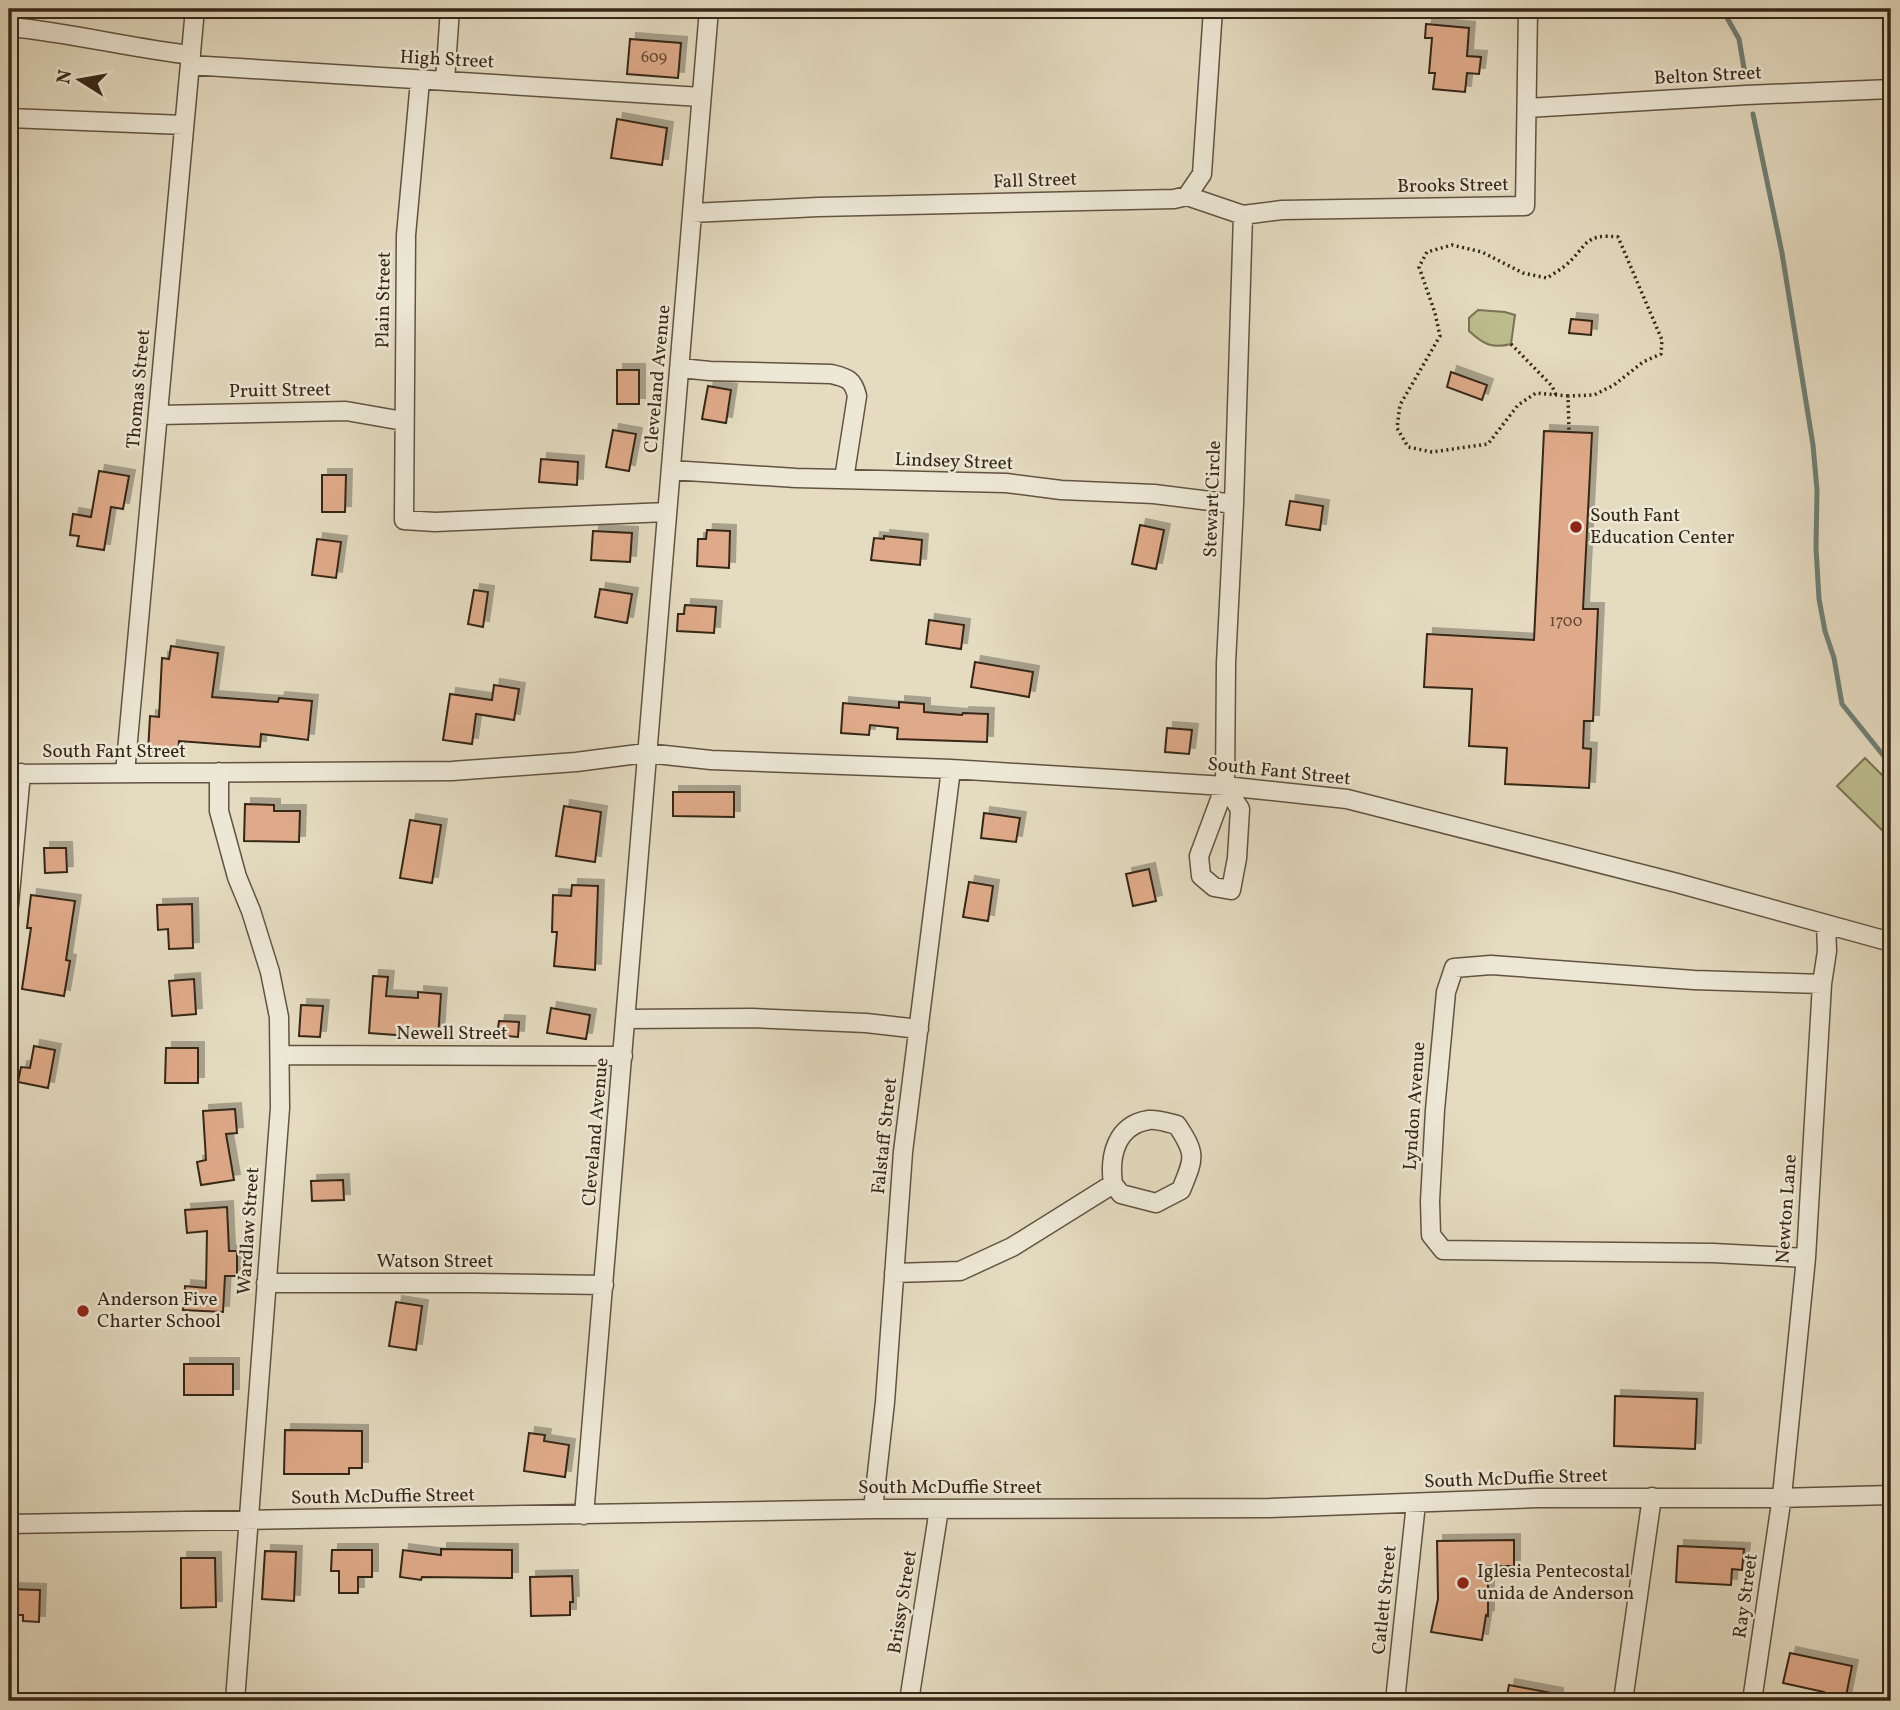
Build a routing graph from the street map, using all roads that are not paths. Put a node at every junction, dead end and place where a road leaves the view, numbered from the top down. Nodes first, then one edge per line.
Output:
1 (195, 9) edge
2 (450, 9) edge
3 (709, 9) edge
4 (1213, 9) edge
5 (1528, 9) edge
6 (11, 27) dead end
7 (191, 60) junction
8 (420, 81) junction
9 (445, 81) junction
10 (1891, 89) edge
11 (701, 97) junction
12 (1527, 108) junction
13 (9, 118) edge
14 (184, 125) junction
15 (1187, 196) junction
16 (692, 213) junction
17 (1244, 215) junction
18 (680, 368) junction
19 (158, 415) junction
20 (403, 421) junction
21 (671, 470) junction
22 (844, 479) junction
23 (1234, 504) junction
24 (667, 512) junction
25 (646, 753) junction
26 (951, 769) junction
27 (219, 772) junction
28 (15, 773) edge
29 (125, 773) junction
30 (1224, 786) junction
31 (9, 905) edge
32 (1826, 924) junction
33 (1891, 943) edge
34 (1822, 984) junction
35 (626, 1019) junction
36 (919, 1029) junction
37 (280, 1055) junction
38 (623, 1056) junction
39 (1113, 1184) junction
40 (1806, 1258) junction
41 (894, 1273) junction
42 (266, 1283) junction
43 (604, 1285) junction
44 (1891, 1495) edge
45 (1782, 1496) junction
46 (1652, 1497) junction
47 (1416, 1503) junction
48 (873, 1509) junction
49 (939, 1509) junction
50 (584, 1515) junction
51 (247, 1520) junction
52 (9, 1524) edge
53 (235, 1701) edge
54 (909, 1701) edge
55 (1395, 1701) edge
56 (1623, 1701) edge
57 (1752, 1701) edge

1 - 7 street, Thomas Street
2 - 9 street
3 - 11 street, Cleveland Avenue
4 - 15 street
5 - 12 street, Brooks Street
6 - 7 street, High Street
7 - 8 street, High Street
7 - 14 street, Thomas Street
8 - 9 street, High Street
8 - 20 street, Plain Street
9 - 11 street, High Street
10 - 12 street, Belton Street
11 - 16 street, Cleveland Avenue
12 - 17 street, Brooks Street
13 - 14 street
14 - 19 street, Thomas Street
15 - 16 street, Fall Street
15 - 17 street, Brooks Street
16 - 18 street, Cleveland Avenue
17 - 23 street, Stewart Circle
18 - 21 street, Cleveland Avenue
18 - 22 street
19 - 20 street, Pruitt Street
19 - 29 street, Thomas Street
20 - 24 street, Plain Street
21 - 22 street, Lindsey Street
21 - 24 street, Cleveland Avenue
22 - 23 street, Lindsey Street
23 - 30 street, Stewart Circle
24 - 25 street, Cleveland Avenue
25 - 26 street, South Fant Street
25 - 27 street
25 - 35 street, Cleveland Avenue
26 - 30 street, South Fant Street
26 - 36 street, Falstaff Street
27 - 29 street, South Fant Street
27 - 37 street, Wardlaw Street
28 - 29 street, South Fant Street
28 - 31 street
30 - 30 street, Stewart Circle
30 - 32 street, South Fant Street
32 - 33 street, South Fant Street
32 - 34 street, Newton Lane
34 - 40 street, Newton Lane
34 - 40 street, Lyndon Avenue
35 - 36 street
35 - 38 street, Cleveland Avenue
36 - 41 street, Falstaff Street
37 - 38 street, Newell Street
37 - 42 street, Wardlaw Street
38 - 43 street, Cleveland Avenue
39 - 39 street
39 - 41 street
40 - 45 street, Newton Lane
41 - 48 street, Falstaff Street
42 - 43 street, Watson Street
42 - 51 street, Wardlaw Street
43 - 50 street, Cleveland Avenue
44 - 45 street, South McDuffie Street
45 - 46 street, South McDuffie Street
45 - 57 street, Ray Street
46 - 47 street, South McDuffie Street
46 - 56 street
47 - 49 street, South McDuffie Street
47 - 55 street, Catlett Street
48 - 49 street, South McDuffie Street
48 - 50 street, South McDuffie Street
49 - 54 street, Brissy Street
50 - 51 street, South McDuffie Street
51 - 52 street, South McDuffie Street
51 - 53 street, Wardlaw Street

